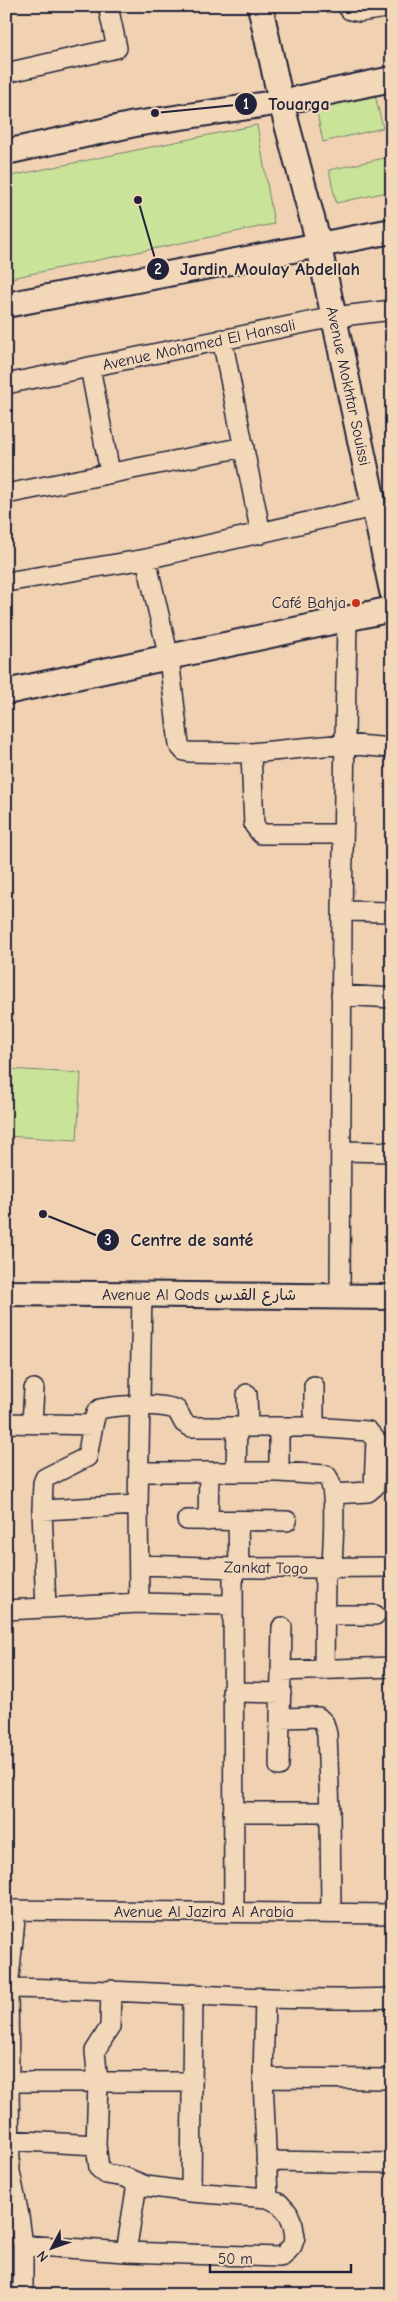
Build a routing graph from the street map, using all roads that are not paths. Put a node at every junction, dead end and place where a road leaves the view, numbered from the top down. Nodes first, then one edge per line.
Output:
1 (108, 6) edge
2 (260, 6) edge
3 (346, 6) edge
4 (392, 7) edge
5 (6, 73) edge
6 (392, 79) edge
7 (282, 102) junction
8 (6, 152) edge
9 (392, 231) edge
10 (318, 244) junction
11 (6, 305) edge
12 (392, 310) edge
13 (334, 318) junction
14 (222, 339) junction
15 (90, 367) junction
16 (6, 384) edge
17 (244, 447) junction
18 (110, 474) junction
19 (6, 494) edge
20 (380, 516) edge
21 (261, 534) junction
22 (146, 559) junction
23 (6, 582) edge
24 (392, 591) edge
25 (392, 609) edge
26 (347, 619) junction
27 (169, 658) junction
28 (6, 692) edge
29 (344, 744) junction
30 (392, 748) edge
31 (251, 753) junction
32 (343, 834) junction
33 (342, 911) junction
34 (392, 912) edge
35 (341, 996) junction
36 (392, 998) edge
37 (341, 1151) junction
38 (392, 1152) edge
39 (6, 1293) edge
40 (142, 1294) junction
41 (340, 1296) junction
42 (392, 1297) edge
43 (314, 1386) dead end
44 (34, 1389) dead end
45 (247, 1394) dead end
46 (140, 1407) junction
47 (6, 1424) edge
48 (32, 1424) junction
49 (93, 1425) junction
50 (242, 1427) junction
51 (314, 1427) junction
52 (279, 1428) junction
53 (139, 1472) junction
54 (209, 1472) junction
55 (236, 1472) junction
56 (279, 1472) junction
57 (332, 1494) junction
58 (138, 1505) junction
59 (42, 1510) junction
60 (187, 1520) dead end
61 (208, 1521) junction
62 (287, 1521) dead end
63 (238, 1522) junction
64 (139, 1564) junction
65 (392, 1567) edge
66 (236, 1568) junction
67 (329, 1569) junction
68 (139, 1603) junction
69 (232, 1606) junction
70 (46, 1608) junction
71 (6, 1610) edge
72 (325, 1615) junction
73 (375, 1615) dead end
74 (282, 1626) dead end
75 (392, 1667) edge
76 (324, 1670) junction
77 (281, 1672) junction
78 (232, 1692) junction
79 (281, 1693) junction
80 (280, 1718) junction
81 (279, 1766) dead end
82 (234, 1812) junction
83 (330, 1812) junction
84 (10, 1907) edge
85 (234, 1912) junction
86 (331, 1912) junction
87 (392, 1914) edge
88 (7, 1988) edge
89 (111, 1990) junction
90 (193, 1994) junction
91 (392, 1998) edge
92 (264, 1999) junction
93 (263, 2078) junction
94 (392, 2079) edge
95 (10, 2082) junction
96 (98, 2082) junction
97 (191, 2082) junction
98 (8, 2140) edge
99 (96, 2144) junction
100 (266, 2161) junction
101 (392, 2163) edge
102 (137, 2184) junction
103 (191, 2192) junction
104 (268, 2198) junction
105 (23, 2245) junction
106 (126, 2252) junction
107 (23, 2295) edge

1 - 5 street
2 - 7 street, Avenue Mokhtar Souissi
3 - 4 street
6 - 7 street
7 - 8 street
7 - 10 street, Avenue Mokhtar Souissi
9 - 10 street
10 - 11 street
10 - 13 street, Avenue Mokhtar Souissi
12 - 13 street, Avenue Mohamed El Hansali
13 - 14 street, Avenue Mohamed El Hansali
13 - 20 street, Avenue Mokhtar Souissi
14 - 15 street, Avenue Mohamed El Hansali
14 - 17 street
15 - 16 street, Avenue Mohamed El Hansali
15 - 18 street
17 - 18 street
17 - 21 street
18 - 19 street
20 - 21 street
20 - 24 street, Avenue Mokhtar Souissi
21 - 22 street
22 - 23 street
22 - 27 street
25 - 26 street
26 - 27 street
26 - 29 street
27 - 28 street
27 - 31 street
29 - 30 street
29 - 31 street
29 - 32 street
31 - 32 street
32 - 33 street
33 - 34 street
33 - 35 street
35 - 36 street
35 - 37 street
37 - 38 street
37 - 41 street
39 - 40 street, Avenue Al Qods شارع القدس
40 - 41 street, Avenue Al Qods شارع القدس
40 - 46 street
41 - 42 street, Avenue Al Qods شارع القدس
43 - 51 street
44 - 48 street
45 - 50 street
46 - 49 street
46 - 50 street
46 - 53 street
47 - 48 street
48 - 49 street
49 - 59 street
50 - 52 street
50 - 55 street
51 - 52 street
51 - 57 street
52 - 56 street
53 - 54 street
53 - 58 street
54 - 55 street
54 - 61 street
55 - 56 street
56 - 57 street
57 - 67 street
58 - 59 street
58 - 64 street
59 - 70 street
60 - 61 street
61 - 63 street
62 - 63 street
63 - 66 street
64 - 66 street, Zankat Togo
64 - 68 street
65 - 67 street, Zankat Togo
66 - 67 street, Zankat Togo
66 - 69 street
67 - 72 street
68 - 69 street
68 - 70 street
69 - 78 street
70 - 71 street
72 - 73 street
72 - 76 street
74 - 77 street
75 - 76 street
76 - 77 street
77 - 79 street
78 - 79 street
78 - 82 street
79 - 80 street
80 - 81 street
80 - 83 street
82 - 83 street
82 - 85 street
83 - 86 street
84 - 85 street, Avenue Al Jazira Al Arabia
84 - 88 street
85 - 86 street, Avenue Al Jazira Al Arabia
86 - 87 street, Avenue Al Jazira Al Arabia
88 - 89 street
88 - 95 street
89 - 90 street
89 - 96 street
90 - 92 street
90 - 97 street
91 - 92 street
92 - 93 street
93 - 94 street
93 - 100 street
95 - 96 street
95 - 98 street
96 - 97 street
96 - 99 street
97 - 103 street
98 - 99 street
98 - 105 street
99 - 102 street
100 - 101 street
100 - 104 street
102 - 103 street
102 - 106 street
103 - 104 street
104 - 106 street
105 - 106 street
105 - 107 street

